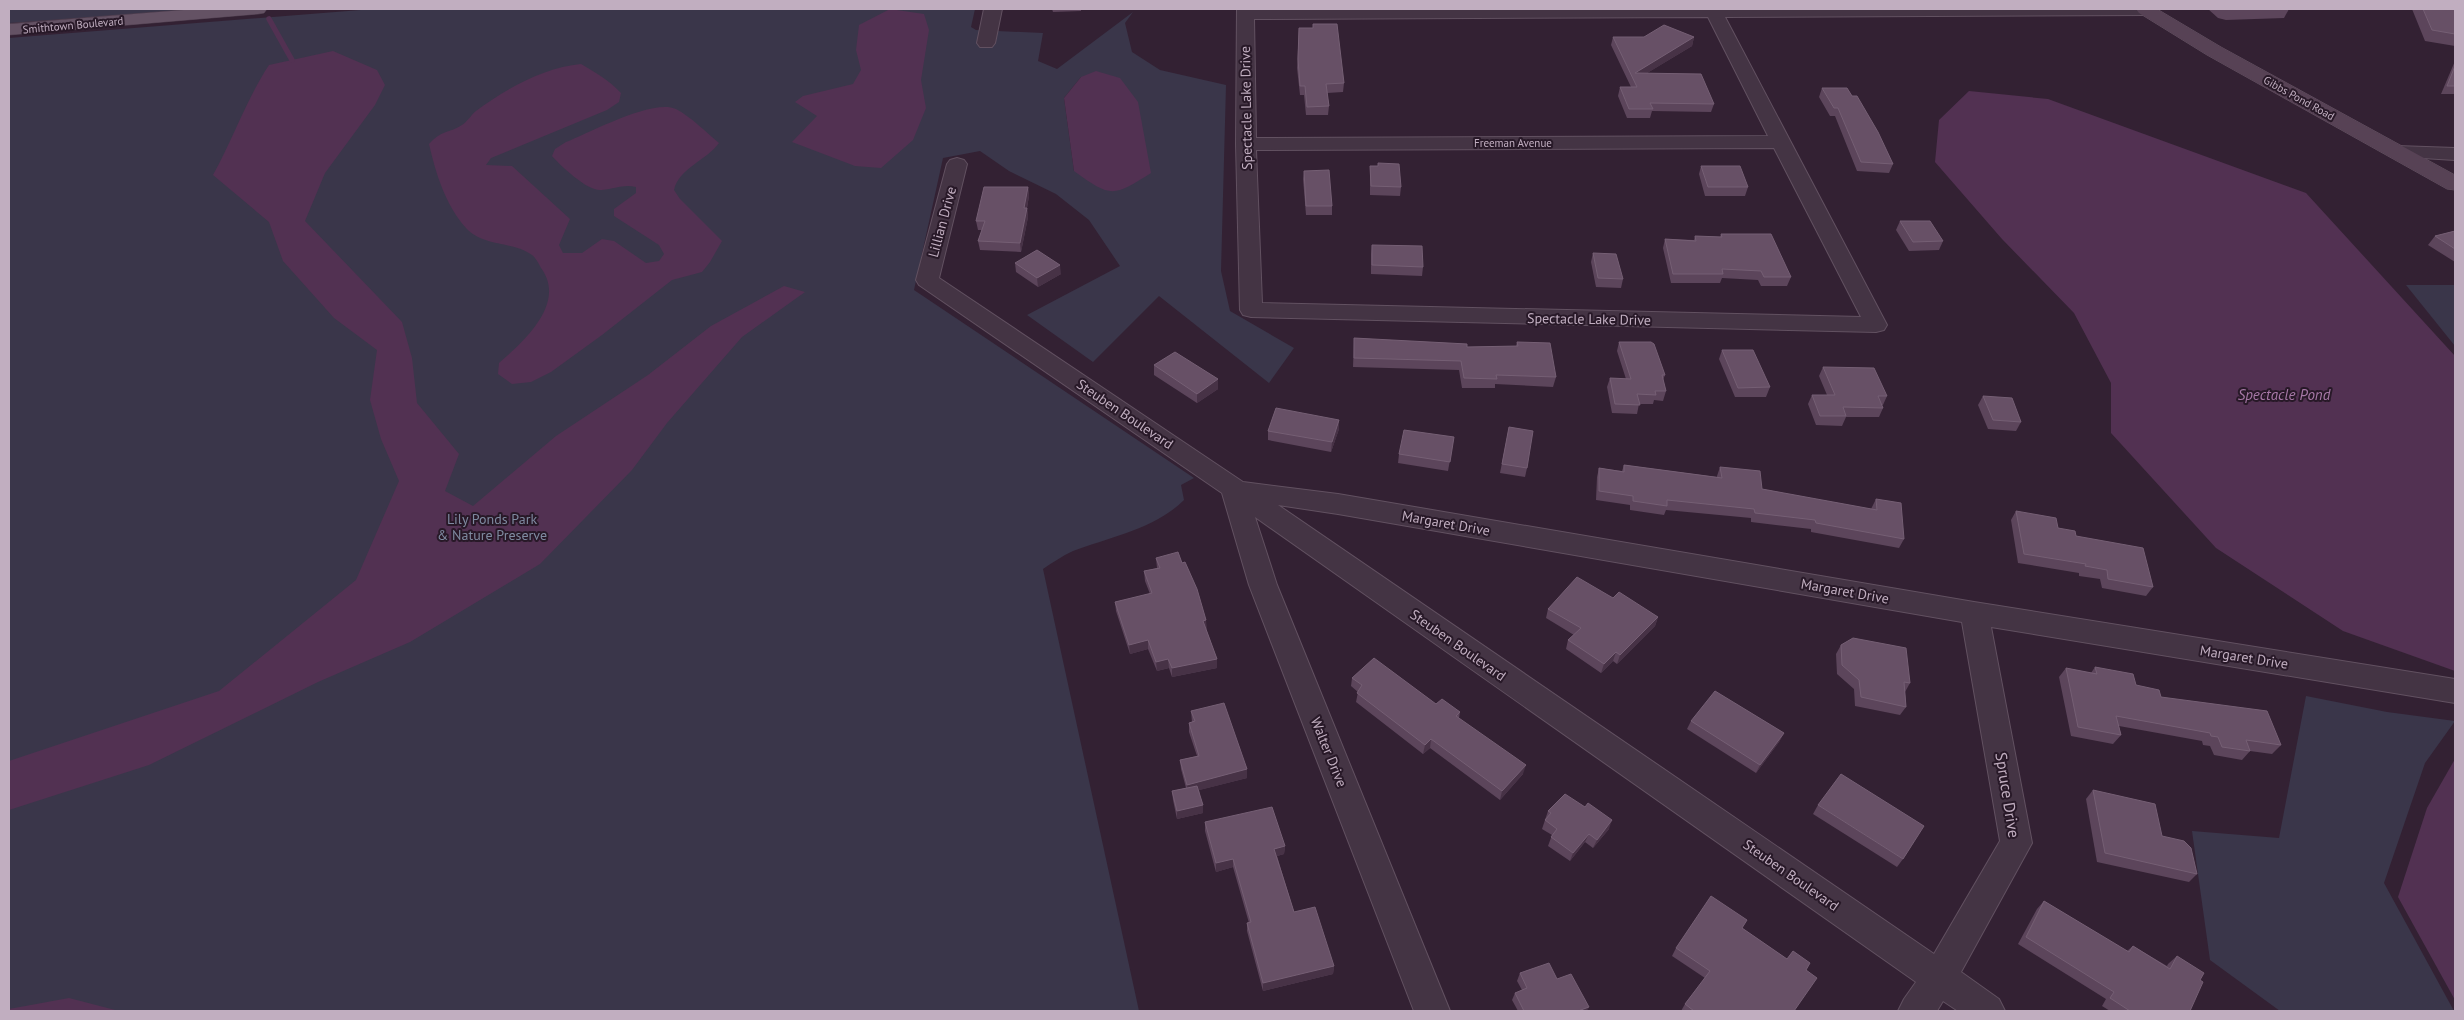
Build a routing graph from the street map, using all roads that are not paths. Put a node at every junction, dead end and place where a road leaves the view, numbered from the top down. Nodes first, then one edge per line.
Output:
1 (258, 9) edge
2 (993, 9) edge
3 (2145, 9) edge
4 (1245, 11) edge
5 (1714, 12) junction
6 (9, 30) edge
7 (986, 43) dead end
8 (1781, 142) junction
9 (1246, 144) junction
10 (2397, 152) junction
11 (2455, 154) edge
12 (958, 164) dead end
13 (2455, 184) edge
14 (928, 280) joint
15 (1234, 490) junction
16 (1974, 613) junction
17 (2455, 692) edge
18 (1939, 978) junction
19 (1432, 1011) edge
20 (1916, 1011) edge
21 (1987, 1011) edge

1 - 6 main road, Smithtown Boulevard
2 - 7 street
3 - 5 street
3 - 10 street, Gibbs Pond Road
4 - 5 street
4 - 9 street, Spectacle Lake Drive
5 - 8 street, Spectacle Lake Drive
8 - 9 street, Freeman Avenue
8 - 9 street, Spectacle Lake Drive
10 - 11 street
10 - 13 street, Gibbs Pond Road
12 - 14 street, Lillian Drive
14 - 15 street, Steuben Boulevard
15 - 16 street, Margaret Drive
15 - 18 street, Steuben Boulevard
15 - 19 street, Walter Drive
16 - 17 street, Margaret Drive
16 - 18 street, Spruce Drive
18 - 20 street, Spruce Drive
18 - 21 street, Steuben Boulevard

